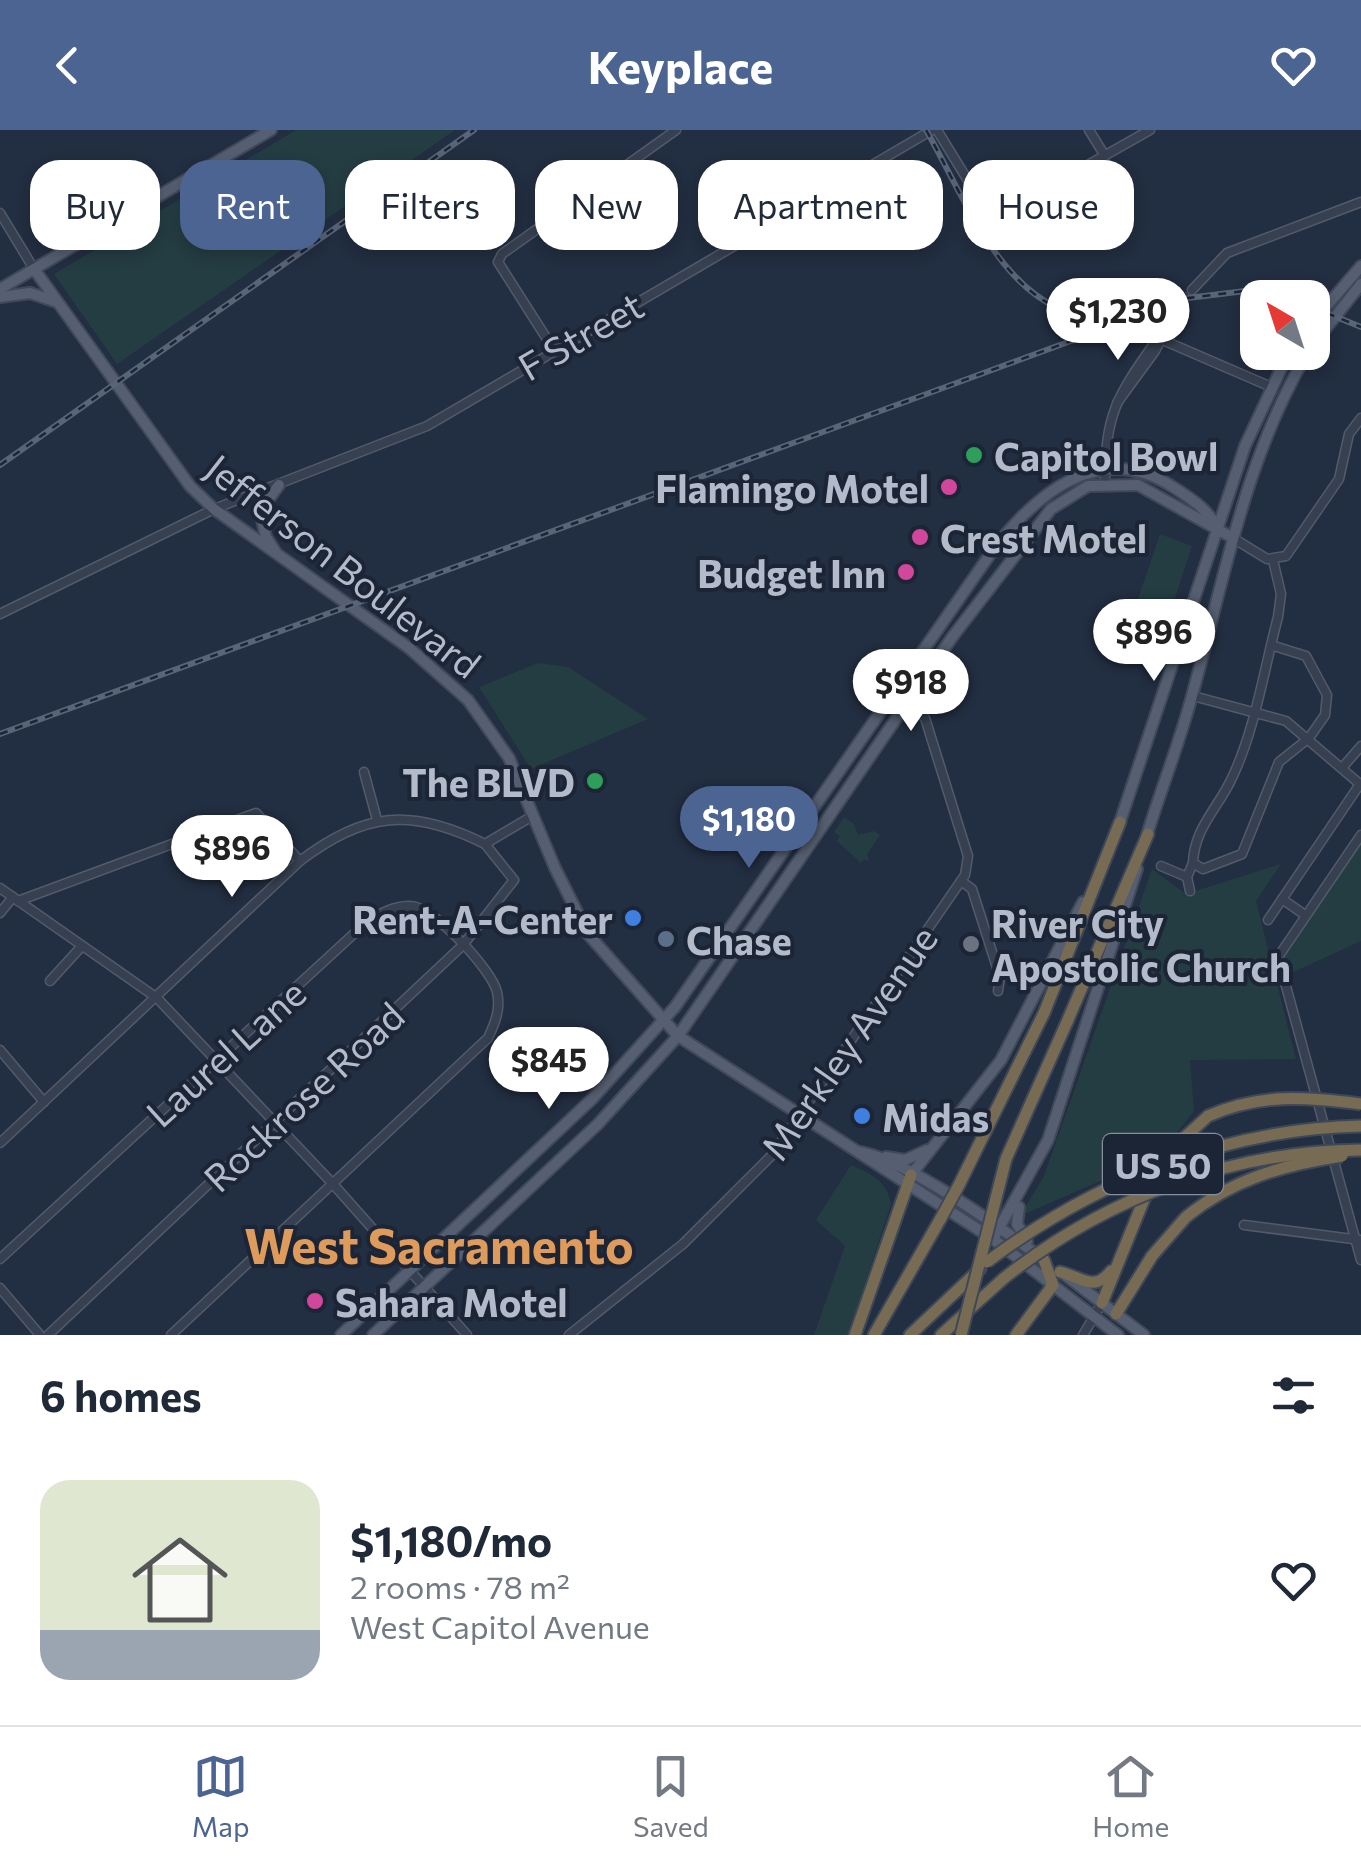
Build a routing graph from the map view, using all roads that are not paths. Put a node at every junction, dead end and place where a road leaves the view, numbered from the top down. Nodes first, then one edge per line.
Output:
1 (271, 130) edge
2 (676, 130) edge
3 (935, 130) edge
4 (1090, 130) edge
5 (1150, 130) edge
6 (1104, 156) junction
7 (1361, 202) edge
8 (0, 213) edge
9 (1361, 266) edge
10 (34, 270) junction
11 (1361, 284) edge
12 (0, 289) edge
13 (1192, 290) tunnel mouth
14 (0, 298) edge
15 (57, 302) junction
16 (1330, 302) edge
17 (1177, 310) tunnel mouth
18 (1330, 323) edge
19 (1160, 338) junction
20 (554, 350) junction
21 (1278, 370) edge
22 (1299, 370) edge
23 (1269, 386) junction
24 (1361, 418) edge
25 (1104, 468) junction
26 (1104, 483) junction
27 (279, 485) junction
28 (214, 510) junction
29 (1218, 528) junction
30 (1232, 538) junction
31 (278, 556) junction
32 (1272, 560) junction
33 (0, 614) edge
34 (1184, 632) junction
35 (1271, 644) junction
36 (896, 692) junction
37 (1192, 696) junction
38 (909, 701) junction
39 (1252, 712) junction
40 (1309, 738) junction
41 (1361, 746) edge
42 (1342, 768) junction
43 (364, 772) dead end
44 (1360, 784) edge
45 (534, 815) junction
46 (808, 818) junction
47 (377, 820) junction
48 (1120, 822) junction
49 (1148, 834) junction
50 (1361, 835) edge
51 (810, 843) junction
52 (485, 844) junction
53 (300, 861) junction
54 (1193, 863) junction
55 (1161, 866) dead end
56 (1187, 877) junction
57 (962, 880) junction
58 (765, 883) junction
59 (0, 888) edge
60 (1190, 891) dead end
61 (16, 899) junction
62 (1282, 899) junction
63 (0, 914) edge
64 (1305, 915) junction
65 (759, 918) junction
66 (1268, 920) dead end
67 (463, 945) junction
68 (81, 947) junction
69 (50, 981) dead end
70 (998, 990) dead end
71 (157, 998) junction
72 (663, 1020) junction
73 (678, 1036) junction
74 (0, 1050) edge
75 (216, 1058) junction
76 (44, 1102) junction
77 (1361, 1104) edge
78 (800, 1115) junction
79 (276, 1123) junction
80 (1361, 1126) edge
81 (942, 1136) junction
82 (0, 1143) edge
83 (542, 1146) junction
84 (1361, 1151) edge
85 (860, 1152) junction
86 (877, 1155) junction
87 (558, 1163) junction
88 (1030, 1178) junction
89 (908, 1180) junction
90 (333, 1184) junction
91 (1244, 1225) dead end
92 (1000, 1228) junction
93 (993, 1239) junction
94 (1358, 1240) edge
95 (1032, 1251) junction
96 (0, 1259) edge
97 (1120, 1259) junction
98 (1044, 1260) junction
99 (1361, 1260) edge
100 (412, 1270) junction
101 (1060, 1272) junction
102 (1053, 1285) junction
103 (426, 1286) junction
104 (0, 1288) edge
105 (1102, 1303) junction
106 (1116, 1314) junction
107 (1094, 1316) junction
108 (1104, 1331) edge
109 (40, 1335) edge
110 (48, 1335) edge
111 (171, 1335) edge
112 (341, 1335) edge
113 (373, 1335) edge
114 (467, 1335) edge
115 (570, 1335) edge
116 (854, 1335) edge
117 (874, 1335) edge
118 (910, 1335) edge
119 (941, 1335) edge
120 (961, 1335) edge
121 (1016, 1335) edge
122 (1083, 1335) edge
123 (1118, 1335) edge
124 (1144, 1335) edge

1 - 10 main road
2 - 20 street
3 - 6 street
3 - 20 street, F Street
4 - 6 street
5 - 6 street
7 - 13 street
8 - 10 street
9 - 16 main road
10 - 12 main road
10 - 15 main road, Jefferson Boulevard
11 - 18 main road
14 - 15 main road
15 - 28 main road, Jefferson Boulevard
17 - 19 street
19 - 23 street
19 - 25 street
20 - 27 street, F Street
21 - 23 main road
22 - 30 main road
23 - 29 main road
24 - 32 street
25 - 26 street
25 - 29 main road
25 - 36 main road
26 - 29 main road
26 - 38 main road
27 - 28 street, F Street
27 - 31 main road
28 - 31 main road, Jefferson Boulevard
28 - 33 street, F Street
29 - 30 main road
29 - 34 main road
30 - 32 street
30 - 37 main road
31 - 45 main road, Jefferson Boulevard
32 - 35 street
34 - 37 main road
34 - 48 main road
35 - 39 street
35 - 40 street
36 - 38 street
36 - 46 main road
37 - 39 street
37 - 49 main road
38 - 51 main road
38 - 57 street
39 - 40 street
39 - 54 street
40 - 42 street
40 - 54 street
41 - 42 street
42 - 44 street
43 - 47 street
44 - 62 street
45 - 52 street
45 - 72 main road, Jefferson Boulevard
46 - 51 main road
46 - 58 main road
47 - 52 street
47 - 53 street
48 - 81 main road
48 - 117 highway, bridge
49 - 88 main road
49 - 120 highway, bridge
50 - 64 street
51 - 65 main road
52 - 67 street, Rockrose Road
53 - 61 street
53 - 71 street
54 - 56 street
55 - 56 street
56 - 60 street
57 - 70 street
57 - 78 street, Merkley Avenue
58 - 65 main road
58 - 72 main road
59 - 61 street
61 - 63 street
61 - 68 street
62 - 64 street
62 - 66 street
64 - 94 street
65 - 73 main road
67 - 75 street, Laurel Lane
67 - 79 street, Rockrose Road
67 - 90 street, Laurel Lane
68 - 69 street
68 - 71 street
71 - 75 street
71 - 76 street
72 - 73 main road, Jefferson Boulevard
72 - 83 main road
73 - 78 main road, Jefferson Boulevard
73 - 87 main road
74 - 76 street
75 - 79 street
75 - 96 street, Laurel Lane
76 - 82 street
77 - 97 highway, bridge
78 - 85 main road, Jefferson Boulevard
78 - 115 street, Merkley Avenue
79 - 90 street
79 - 110 street, Rockrose Road
80 - 118 highway, US 50, bridge
81 - 86 main road
81 - 89 main road
83 - 87 main road
83 - 100 main road
84 - 106 highway, bridge
84 - 119 highway, US 50, bridge
85 - 86 main road, Jefferson Boulevard
85 - 89 main road, Jefferson Boulevard
86 - 89 main road, Jefferson Boulevard
87 - 103 main road
88 - 92 main road
88 - 95 main road
89 - 92 main road, Jefferson Boulevard
89 - 93 main road, Jefferson Boulevard
89 - 116 highway
90 - 100 street
90 - 111 street, Laurel Lane
91 - 94 street
92 - 93 main road
92 - 95 main road, Jefferson Boulevard
93 - 102 main road, Jefferson Boulevard
94 - 99 street
95 - 98 main road, Jefferson Boulevard
97 - 101 highway
97 - 105 highway
98 - 101 main road, Jefferson Boulevard
98 - 102 highway
100 - 103 street
100 - 112 main road
101 - 105 main road, Jefferson Boulevard
102 - 107 main road, Jefferson Boulevard
102 - 121 highway
103 - 113 main road
103 - 114 street
104 - 109 street
105 - 106 main road, Jefferson Boulevard
105 - 107 street
106 - 108 street
106 - 124 main road, Jefferson Boulevard
107 - 108 main road, Jefferson Boulevard
107 - 122 street
108 - 123 main road, Jefferson Boulevard

